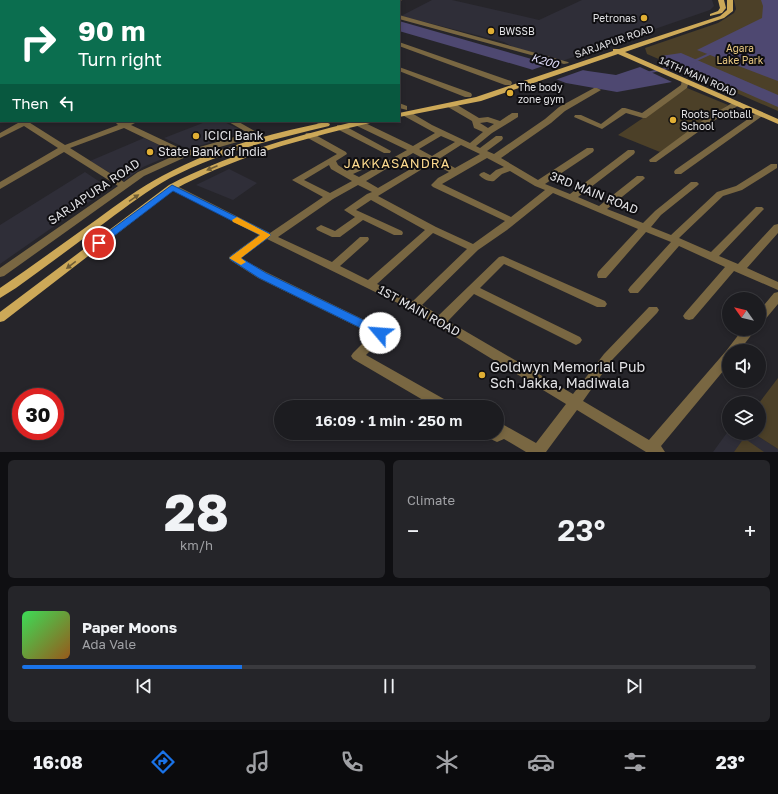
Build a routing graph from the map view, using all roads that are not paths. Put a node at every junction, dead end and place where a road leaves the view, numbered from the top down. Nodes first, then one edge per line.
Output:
1 (721, 0) edge
2 (730, 0) edge
3 (400, 17) edge
4 (400, 44) edge
5 (618, 49) junction
6 (567, 65) junction
7 (400, 69) edge
8 (684, 79) junction
9 (508, 82) junction
10 (597, 90) dead end
11 (468, 95) junction
12 (737, 104) junction
13 (451, 105) junction
14 (402, 110) edge
15 (761, 114) junction
16 (515, 115) dead end
17 (578, 117) dead end
18 (778, 117) edge
19 (478, 121) junction
20 (22, 122) edge
21 (233, 122) edge
22 (362, 122) edge
23 (778, 122) edge
24 (119, 123) edge
25 (320, 123) edge
26 (358, 123) junction
27 (340, 124) edge
28 (500, 124) junction
29 (489, 131) junction
30 (440, 133) junction
31 (255, 134) junction
32 (309, 135) junction
33 (0, 136) edge
34 (266, 138) junction
35 (499, 138) dead end
36 (461, 142) junction
37 (471, 146) junction
38 (64, 148) junction
39 (414, 149) junction
40 (590, 150) dead end
41 (388, 151) dead end
42 (631, 152) dead end
43 (185, 154) junction
44 (488, 154) junction
45 (432, 159) junction
46 (331, 160) junction
47 (653, 160) dead end
48 (372, 162) dead end
49 (774, 166) dead end
50 (510, 168) junction
51 (456, 172) junction
52 (678, 172) dead end
53 (347, 174) junction
54 (484, 175) dead end
55 (640, 178) dead end
56 (358, 181) junction
57 (538, 184) junction
58 (694, 184) dead end
59 (0, 186) edge
60 (124, 186) junction
61 (172, 187) junction
62 (550, 190) junction
63 (374, 194) junction
64 (330, 197) junction
65 (570, 198) junction
66 (759, 209) dead end
67 (600, 210) junction
68 (114, 211) junction
69 (362, 216) junction
70 (132, 218) junction
71 (512, 220) junction
72 (778, 227) edge
73 (321, 228) dead end
74 (646, 228) junction
75 (432, 229) junction
76 (398, 233) dead end
77 (269, 236) junction
78 (364, 239) dead end
79 (675, 240) junction
80 (474, 248) junction
81 (712, 257) junction
82 (333, 267) junction
83 (736, 267) junction
84 (0, 273) edge
85 (602, 275) dead end
86 (369, 285) junction
87 (778, 286) edge
88 (473, 289) junction
89 (634, 290) dead end
90 (0, 294) edge
91 (778, 296) edge
92 (601, 304) dead end
93 (414, 306) junction
94 (653, 310) dead end
95 (766, 311) edge
96 (689, 316) dead end
97 (0, 318) edge
98 (440, 321) junction
99 (744, 336) edge
100 (576, 340) dead end
101 (738, 344) edge
102 (722, 364) edge
103 (434, 400) edge
104 (575, 402) junction
105 (504, 431) edge
106 (654, 450) edge
107 (538, 452) edge

1 - 5 main road, SARJAPUR ROAD
2 - 5 main road, SARJAPUR ROAD
3 - 6 street
4 - 9 street
5 - 6 main road, SARJAPUR ROAD
5 - 8 main road, 14TH MAIN ROAD
5 - 8 main road, 14TH MAIN ROAD
6 - 9 main road, SARJAPUR ROAD
6 - 13 main road, SARJAPUR ROAD
7 - 11 street
8 - 12 main road, 14TH MAIN ROAD
8 - 17 street
8 - 18 main road, 14TH MAIN ROAD
9 - 11 main road, SARJAPUR ROAD
10 - 44 street
11 - 14 main road, SARJAPUR ROAD
12 - 15 main road, 14TH MAIN ROAD
12 - 47 street
13 - 14 main road, SARJAPUR ROAD
13 - 19 street
14 - 30 street, 3RD MAIN ROAD
15 - 23 main road, 14TH MAIN ROAD
15 - 52 street
16 - 28 street
19 - 28 street
19 - 29 street
20 - 33 street
20 - 38 street
21 - 31 street
22 - 26 main road
24 - 38 street
24 - 43 street
25 - 27 main road
25 - 34 main road
26 - 27 main road
26 - 39 street
27 - 32 main road
27 - 41 street
28 - 29 street
29 - 37 street
30 - 36 street, 3RD MAIN ROAD
30 - 39 street
31 - 34 street
31 - 43 street, SARJAPURA ROAD
32 - 46 street
32 -> 61 main road
68 -> 34 main road
35 - 44 street
36 - 37 street, 3RD MAIN ROAD
36 - 45 street
37 - 44 street, 3RD MAIN ROAD
38 - 59 street
38 - 60 street
39 - 45 street
39 - 56 street
40 - 57 street
42 - 65 street
43 - 60 street, SARJAPURA ROAD
44 - 50 street, 3RD MAIN ROAD
44 - 51 street
45 - 51 street
45 - 63 street
46 - 53 street
46 - 64 street
48 - 53 street
49 - 79 street
50 - 54 street
50 - 57 street, 3RD MAIN ROAD
51 - 71 street
53 - 56 street
55 - 67 street
56 - 63 street
56 - 64 street
57 - 62 street, 3RD MAIN ROAD
58 - 74 street
60 - 84 street, SARJAPURA ROAD
61 - 70 main road
61 - 77 street, 1ST MAIN ROAD
62 - 65 street, 3RD MAIN ROAD
62 - 71 street
63 - 69 street
63 - 75 street
64 - 77 street
65 - 67 street, 3RD MAIN ROAD
66 - 81 street
67 - 74 street, 3RD MAIN ROAD
68 - 70 main road
68 - 90 main road
69 - 73 street
69 - 76 street
70 -> 97 main road
71 - 80 street
72 - 83 street
74 - 79 street, 3RD MAIN ROAD
74 - 85 street
75 - 80 street
75 - 86 street
77 - 82 street, 1ST MAIN ROAD
77 - 103 street
78 - 82 street
79 - 81 street, 3RD MAIN ROAD
79 - 89 street
80 - 93 street
81 - 83 street, 3RD MAIN ROAD
82 - 86 street, 1ST MAIN ROAD
83 - 87 street, 3RD MAIN ROAD
83 - 96 street
86 - 93 street, 1ST MAIN ROAD
88 - 92 street
88 - 98 street
88 - 100 street
91 - 95 street
93 - 98 street, 1ST MAIN ROAD
94 - 104 street
98 - 104 street, 1ST MAIN ROAD
99 - 101 street
102 - 106 street
104 - 106 street, 1ST MAIN ROAD
104 - 107 street
105 - 107 street

